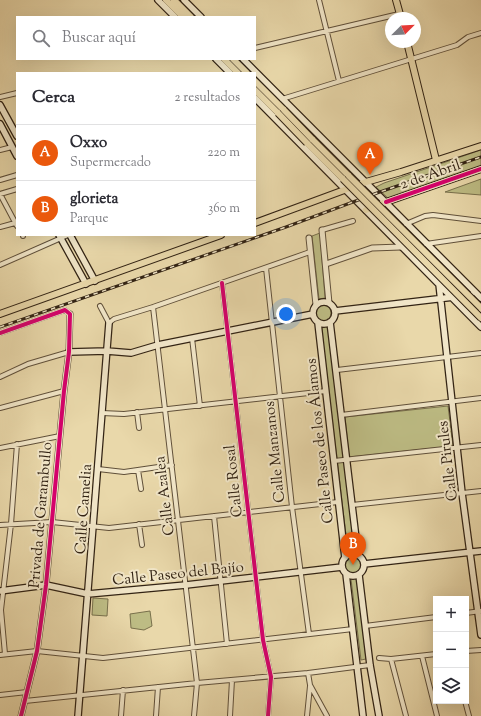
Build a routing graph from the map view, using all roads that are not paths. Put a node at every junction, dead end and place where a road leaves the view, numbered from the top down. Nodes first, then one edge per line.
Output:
1 (158, 0) edge
2 (166, 0) edge
3 (174, 0) edge
4 (184, 0) edge
5 (319, 0) edge
6 (396, 0) edge
7 (399, 12) edge
8 (174, 16) edge
9 (182, 16) edge
10 (190, 16) edge
11 (200, 16) edge
12 (385, 19) edge
13 (326, 32) junction
14 (481, 33) edge
15 (256, 48) edge
16 (408, 48) edge
17 (217, 60) edge
18 (225, 60) edge
19 (234, 60) edge
20 (244, 60) edge
21 (411, 60) junction
22 (229, 72) edge
23 (237, 72) edge
24 (246, 72) edge
25 (256, 72) edge
26 (256, 72) edge
27 (339, 81) junction
28 (256, 82) edge
29 (256, 91) edge
30 (16, 92) edge
31 (0, 97) edge
32 (256, 99) edge
33 (282, 99) junction
34 (0, 105) edge
35 (290, 106) junction
36 (279, 114) junction
37 (306, 123) junction
38 (0, 124) edge
39 (16, 134) edge
40 (292, 136) junction
41 (481, 146) edge
42 (12, 147) junction
43 (0, 150) edge
44 (16, 154) edge
45 (436, 160) junction
46 (481, 169) edge
47 (355, 171) junction
48 (16, 175) edge
49 (346, 178) junction
50 (335, 179) junction
51 (0, 180) edge
52 (366, 182) junction
53 (16, 189) edge
54 (346, 190) junction
55 (0, 194) edge
56 (386, 202) junction
57 (366, 210) junction
58 (353, 221) dead end
59 (481, 221) edge
60 (256, 223) edge
61 (16, 224) edge
62 (406, 224) junction
63 (0, 227) edge
64 (322, 230) joint
65 (70, 236) edge
66 (218, 236) edge
67 (481, 236) edge
68 (60, 237) edge
69 (392, 237) junction
70 (309, 238) dead end
71 (426, 244) junction
72 (384, 247) junction
73 (401, 247) junction
74 (310, 252) junction
75 (326, 264) junction
76 (0, 266) edge
77 (266, 268) junction
78 (457, 274) junction
79 (96, 281) junction
80 (222, 283) junction
81 (86, 284) junction
82 (440, 285) junction
83 (480, 295) edge
84 (452, 297) junction
85 (440, 298) junction
86 (329, 303) junction
87 (316, 305) junction
88 (100, 306) dead end
89 (153, 307) junction
90 (481, 308) edge
91 (335, 311) junction
92 (0, 314) edge
93 (70, 314) joint
94 (313, 314) junction
95 (481, 318) edge
96 (272, 322) junction
97 (330, 322) junction
98 (109, 323) junction
99 (318, 323) junction
100 (481, 327) edge
101 (228, 331) junction
102 (0, 333) edge
103 (192, 338) junction
104 (158, 345) junction
105 (107, 350) junction
106 (69, 352) junction
107 (481, 353) edge
108 (447, 357) junction
109 (336, 370) junction
110 (0, 377) edge
111 (64, 391) junction
112 (326, 391) junction
113 (281, 396) junction
114 (481, 398) edge
115 (236, 401) junction
116 (452, 402) junction
117 (200, 406) junction
118 (0, 408) edge
119 (165, 409) junction
120 (137, 412) junction
121 (102, 413) junction
122 (341, 415) junction
123 (139, 428) dead end
124 (60, 436) junction
125 (17, 444) junction
126 (481, 445) edge
127 (0, 448) edge
128 (457, 448) junction
129 (347, 460) junction
130 (334, 461) junction
131 (172, 465) junction
132 (98, 469) junction
133 (138, 470) junction
134 (141, 489) dead end
135 (481, 491) edge
136 (462, 493) junction
137 (338, 502) junction
138 (352, 505) junction
139 (292, 507) junction
140 (249, 512) junction
141 (214, 516) junction
142 (178, 520) junction
143 (52, 522) junction
144 (11, 524) junction
145 (139, 524) junction
146 (0, 525) edge
147 (93, 526) junction
148 (142, 545) dead end
149 (481, 551) edge
150 (470, 552) junction
151 (358, 556) junction
152 (344, 558) junction
153 (364, 564) junction
154 (342, 567) junction
155 (300, 572) junction
156 (346, 574) junction
157 (359, 575) junction
158 (255, 577) junction
159 (220, 581) junction
160 (46, 585) junction
161 (186, 585) junction
162 (1, 591) edge
163 (88, 594) junction
164 (479, 611) edge
165 (469, 613) edge
166 (433, 617) edge
167 (365, 626) junction
168 (353, 629) junction
169 (308, 634) junction
170 (481, 635) edge
171 (263, 640) junction
172 (227, 644) junction
173 (193, 648) junction
174 (481, 650) edge
175 (37, 651) junction
176 (469, 651) edge
177 (433, 654) edge
178 (2, 655) edge
179 (83, 656) junction
180 (422, 656) junction
181 (379, 658) dead end
182 (390, 659) junction
183 (370, 665) junction
184 (357, 667) junction
185 (308, 673) junction
186 (271, 677) junction
187 (232, 680) junction
188 (197, 683) junction
189 (310, 685) junction
190 (158, 687) junction
191 (123, 690) junction
192 (27, 692) junction
193 (0, 695) edge
194 (80, 695) junction
195 (25, 701) junction
196 (466, 704) edge
197 (21, 716) edge
198 (78, 716) edge
199 (121, 716) edge
200 (156, 716) edge
201 (194, 716) edge
202 (230, 716) edge
203 (268, 716) edge
204 (307, 716) edge
205 (327, 716) edge
206 (363, 716) edge
207 (379, 716) edge
208 (406, 716) edge
209 (437, 716) edge
210 (469, 716) edge

1 - 8 main road
2 - 9 main road
3 - 10 main road
4 - 11 main road
5 - 13 street
6 - 7 main road
12 - 13 street
13 - 15 street
13 - 27 street
14 - 21 street
16 - 21 main road
17 - 22 main road
18 - 23 main road
19 - 24 main road
20 - 26 main road
21 - 27 street
21 - 45 main road
25 - 33 main road
27 - 33 street
28 - 36 main road
29 - 36 main road
30 - 31 street
32 - 36 main road
33 - 35 main road
34 - 39 main road
35 - 36 street
35 - 37 main road
36 - 40 main road
36 - 49 main road, bridge
37 - 40 street
37 - 47 main road
38 - 42 main road
40 - 50 main road
41 - 45 main road
42 - 43 street
42 - 44 main road
45 - 52 main road
46 - 56 main road, 2 de Abril
47 - 50 street
47 - 52 main road
48 - 51 street
49 - 90 main road, bridge
49 - 95 main road, bridge
50 - 54 main road
52 - 54 main road
52 - 56 main road
53 - 55 street
54 - 57 main road
54 - 60 main road
55 - 61 street
56 - 57 main road, 2 de Abril
56 - 62 main road
57 - 69 main road
58 - 64 street
59 - 62 street
61 - 63 street
62 - 69 street
62 - 71 main road
64 - 75 street
65 - 79 main road
66 - 79 main road
67 - 71 street
68 - 76 street
68 - 81 main road
69 - 72 street
69 - 73 main road
70 - 74 street
71 - 78 main road
72 - 73 street
72 - 75 street
73 - 82 main road
74 - 77 street
74 - 87 street
75 - 86 street
77 - 80 street
77 - 96 street, Calle Manzanos
78 - 82 street
78 - 83 main road
79 - 81 main road
80 - 89 street
80 - 101 street, Calle Rosal
81 - 92 main road
82 - 84 main road
82 - 85 main road, Calle Pirules
83 - 84 main road
84 - 85 main road
84 - 100 main road
85 - 91 main road
85 - 108 main road, Calle Pirules
86 - 87 main road
86 - 91 main road
87 - 94 main road
88 - 98 street
89 - 98 street
89 - 104 street, Calle Azalea
91 - 97 main road
93 - 102 street
93 - 106 street, Privada de Garambullo
94 - 96 main road
94 - 99 main road
96 - 101 main road
96 - 113 street, Calle Manzanos
97 - 99 main road
97 - 109 main road, Calle Paseo de los Álamos
98 - 105 main road, Calle Camelia
99 - 112 main road, Calle Paseo de los Álamos
101 - 103 main road
101 - 115 street, Calle Rosal
103 - 104 main road
103 - 117 street
104 - 105 main road
104 - 119 street, Calle Azalea
105 - 106 main road
105 - 121 main road, Calle Camelia
106 - 110 street
106 - 111 street, Privada de Garambullo
107 - 108 street
108 - 109 street
108 - 116 main road, Calle Pirules
109 - 122 main road, Calle Paseo de los Álamos
111 - 118 street
111 - 124 street, Privada de Garambullo
112 - 113 street
112 - 130 main road, Calle Paseo de los Álamos
113 - 115 street
113 - 139 street, Calle Manzanos
114 - 116 street
115 - 117 street
115 - 140 street, Calle Rosal
116 - 122 street
116 - 128 main road, Calle Pirules
117 - 119 street
119 - 120 street
119 - 131 street, Calle Azalea
120 - 121 street
120 - 123 street
121 - 132 main road, Calle Camelia
122 - 129 main road, Calle Paseo de los Álamos
124 - 125 street
124 - 143 street, Privada de Garambullo
125 - 127 street
125 - 144 street
126 - 128 street
128 - 129 street
128 - 136 main road, Calle Pirules
129 - 130 street
129 - 138 main road, Calle Paseo de los Álamos
130 - 137 main road, Calle Paseo de los Álamos
131 - 133 street
131 - 142 street, Calle Azalea
132 - 133 street
132 - 147 main road, Calle Camelia
133 - 134 street
135 - 136 street
136 - 138 street
136 - 150 main road, Calle Pirules
137 - 139 street
137 - 152 main road, Calle Paseo de los Álamos
138 - 151 main road, Calle Paseo de los Álamos
139 - 140 street
139 - 155 street, Calle Manzanos
140 - 141 street
140 - 158 street, Calle Rosal
141 - 142 street
141 - 159 street
142 - 145 street
142 - 161 street, Calle Azalea
143 - 144 street
143 - 147 street
143 - 160 street, Privada de Garambullo
144 - 146 street
144 - 162 street
145 - 147 street
145 - 148 street
147 - 163 main road, Calle Camelia
149 - 150 main road
150 - 153 main road
150 - 164 main road, Calle Pirules
151 - 152 main road
151 - 153 main road
152 - 154 main road
153 - 157 main road
154 - 155 main road, Calle Paseo del Bajío
154 - 156 main road
155 - 158 main road, Calle Paseo del Bajío
155 - 169 street, Calle Manzanos
156 - 157 main road
156 - 168 main road
157 - 167 main road
158 - 159 main road, Calle Paseo del Bajío
158 - 171 street, Calle Rosal
159 - 161 main road, Calle Paseo del Bajío
159 - 172 street
160 - 162 main road
160 - 163 main road, Calle Paseo del Bajío
160 - 175 street, Privada de Garambullo
161 - 163 main road, Calle Paseo del Bajío
161 - 173 street, Calle Azalea
162 - 178 street
163 - 179 main road, Calle Camelia
164 - 165 street
164 - 170 main road, Calle Pirules
166 - 167 street
167 - 183 main road
168 - 169 street
168 - 184 main road
169 - 171 street
171 - 172 street
171 - 186 street, Calle Rosal
172 - 173 street
173 - 179 street
173 - 188 street, Calle Azalea
174 - 176 street
175 - 178 street
175 - 179 street
175 - 192 street, Privada de Garambullo
177 - 180 street
179 - 194 main road, Calle Camelia
180 - 182 street
180 - 209 street
181 - 182 street
182 - 208 street
183 - 184 street
183 - 207 main road
184 - 185 street
184 - 206 main road
185 - 186 street
185 - 189 street
186 - 187 street
186 - 203 street, Calle Rosal
187 - 188 street
187 - 202 street
188 - 190 street
188 - 201 street, Calle Azalea
189 - 204 street
189 - 205 street
190 - 191 street
190 - 200 street
191 - 194 street
191 - 199 street
192 - 193 street
192 - 195 street, Privada de Garambullo
194 - 195 street
194 - 198 main road, Calle Camelia
195 - 197 street, Privada de Garambullo
196 - 210 street

